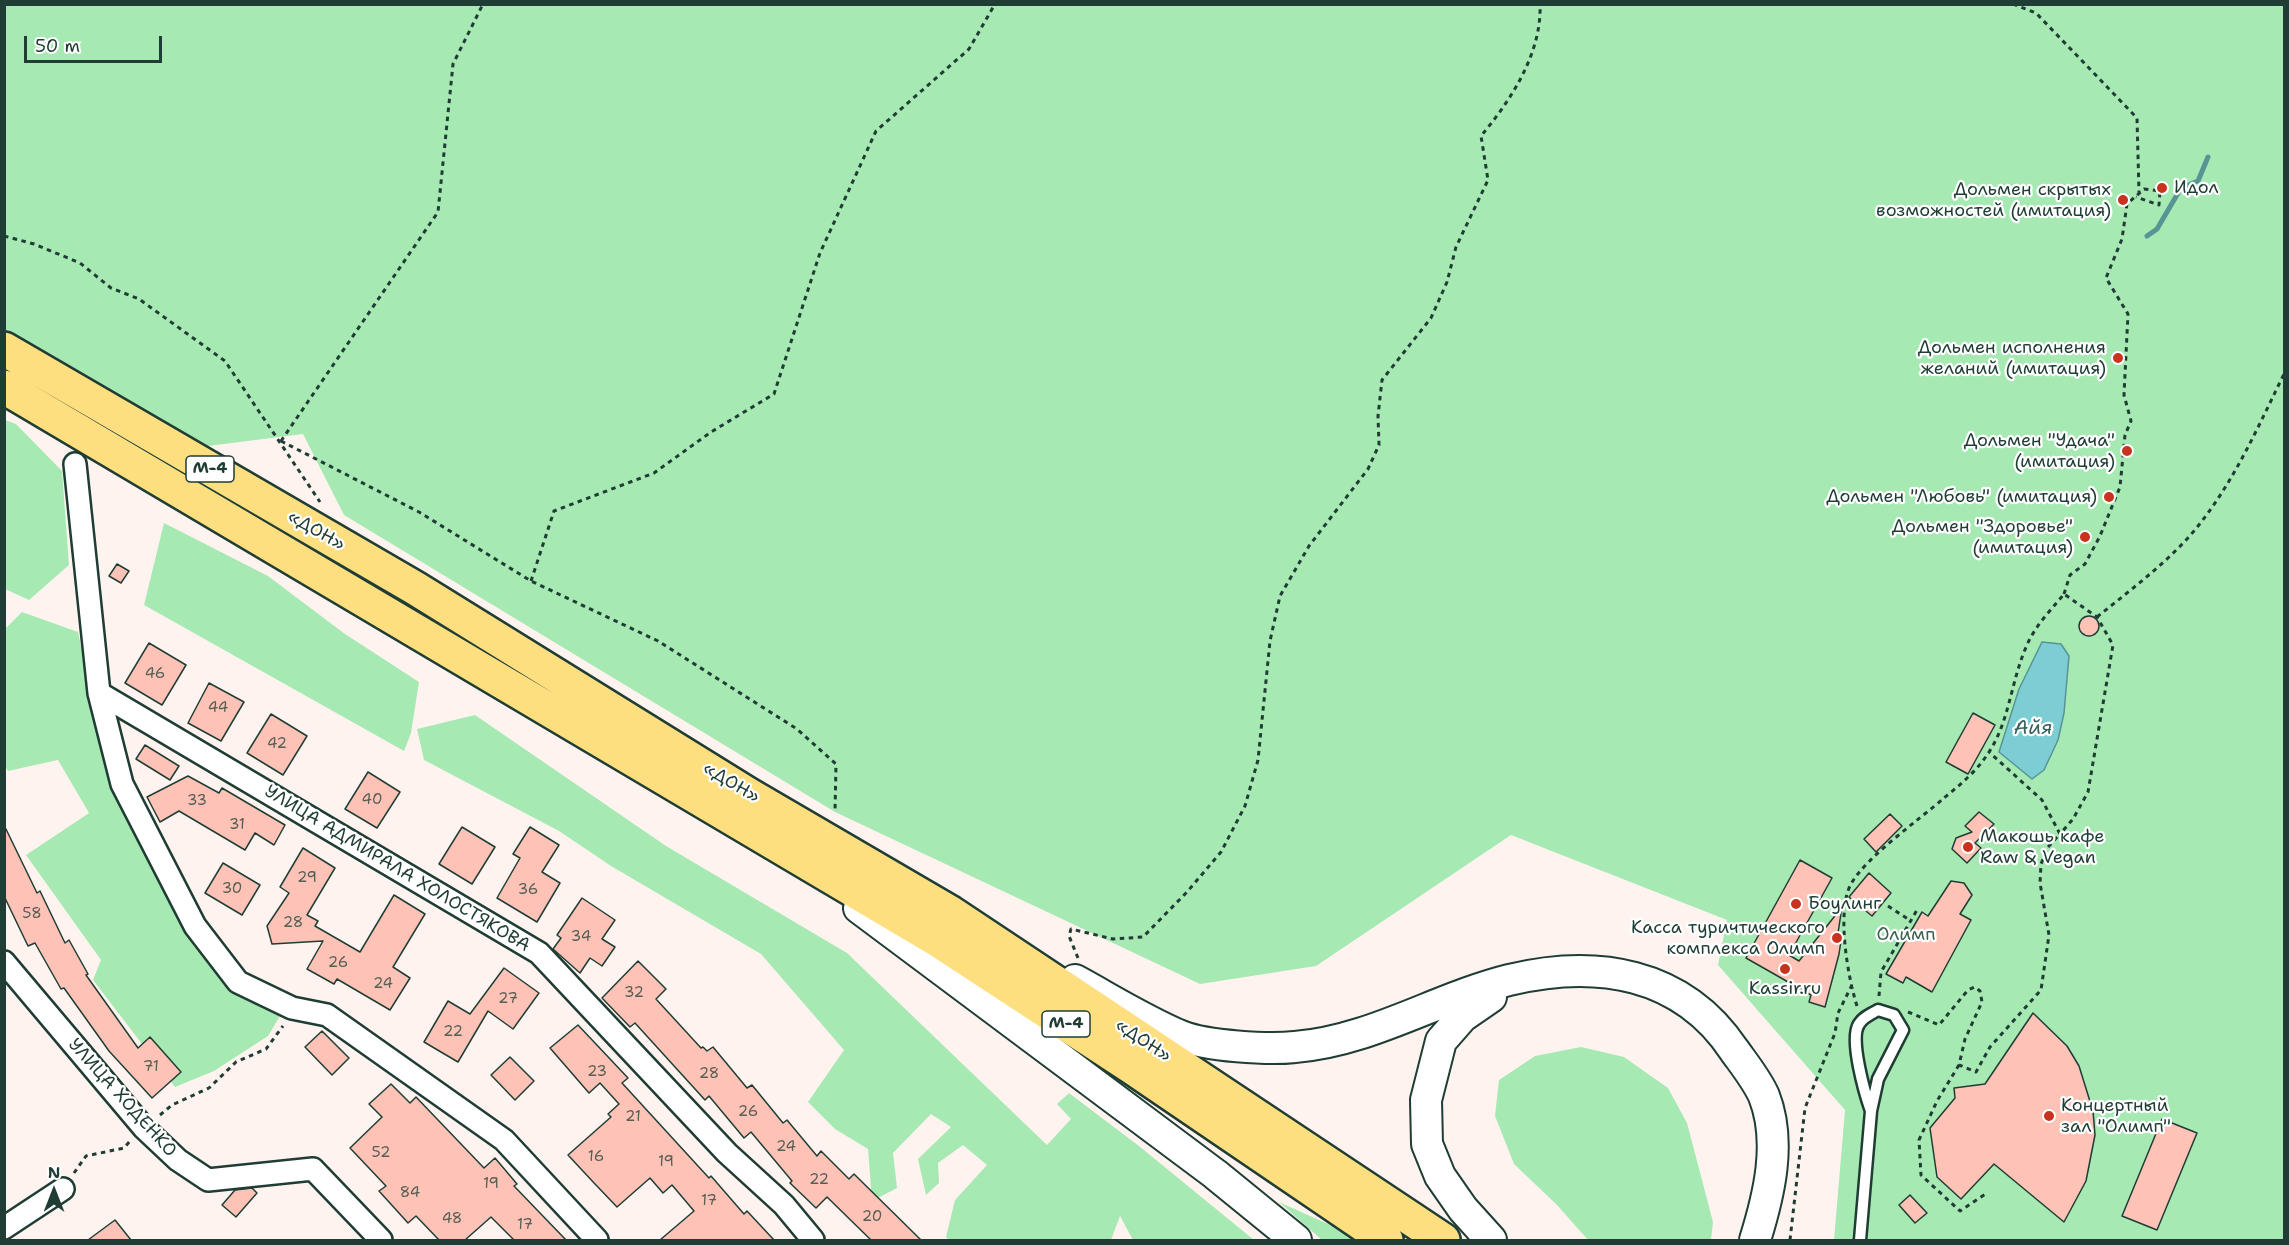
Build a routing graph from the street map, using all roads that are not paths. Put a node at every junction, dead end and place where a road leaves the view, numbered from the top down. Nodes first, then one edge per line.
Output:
1 (4, 349) edge
2 (4, 387) edge
3 (75, 464) dead end
4 (99, 693) junction
5 (737, 821) junction
6 (951, 913) junction
7 (4, 962) edge
8 (1598, 972) junction
9 (1871, 1111) junction
10 (63, 1189) road end
11 (4, 1228) edge
12 (4, 1233) edge
13 (10, 1240) edge
14 (381, 1240) edge
15 (597, 1240) edge
16 (813, 1240) edge
17 (1296, 1240) edge
18 (1386, 1240) edge
19 (1443, 1240) edge
20 (1491, 1240) edge
21 (1755, 1240) edge
22 (1860, 1240) edge

1 - 6 highway, «ДОН» / М-4
2 - 5 highway, «ДОН» / М-4
3 - 4 street
4 - 15 street
4 - 16 street, УЛИЦА АДМИРАЛА ХОЛОСТЯКОВА
5 - 17 main road
5 - 18 highway, «ДОН» / М-4
6 - 8 main road
6 - 19 highway, «ДОН» / М-4
7 - 14 street, УЛИЦА ХОДЕНКО
8 - 20 main road
8 - 21 main road
9 - 9 lane
9 - 22 lane
10 - 11 street
12 - 13 street

